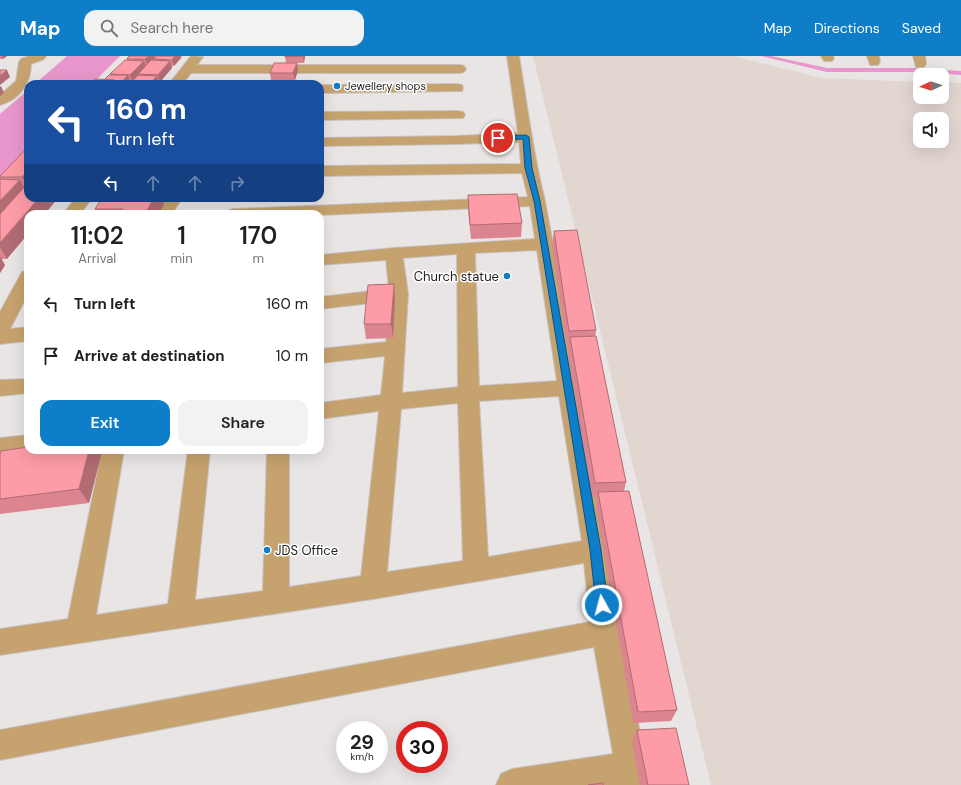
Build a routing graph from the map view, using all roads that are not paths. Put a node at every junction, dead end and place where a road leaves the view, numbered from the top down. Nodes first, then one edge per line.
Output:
1 (40, 56) edge
2 (198, 56) edge
3 (262, 56) edge
4 (311, 56) edge
5 (359, 56) edge
6 (406, 56) edge
7 (513, 56) edge
8 (460, 62) edge
9 (188, 69) junction
10 (354, 69) junction
11 (403, 69) junction
12 (251, 74) junction
13 (303, 74) junction
14 (178, 80) edge
15 (457, 88) junction
16 (324, 89) edge
17 (0, 101) edge
18 (458, 115) junction
19 (324, 116) edge
20 (526, 137) junction
21 (457, 140) junction
22 (324, 142) edge
23 (529, 168) junction
24 (324, 171) edge
25 (537, 201) junction
26 (81, 202) edge
27 (74, 210) edge
28 (324, 210) edge
29 (544, 244) junction
30 (466, 248) junction
31 (394, 253) junction
32 (324, 260) edge
33 (24, 288) edge
34 (399, 294) junction
35 (324, 303) edge
36 (0, 330) edge
37 (24, 334) edge
38 (0, 337) edge
39 (396, 348) junction
40 (324, 356) edge
41 (24, 386) edge
42 (0, 388) edge
43 (568, 388) junction
44 (469, 394) junction
45 (391, 402) junction
46 (324, 411) edge
47 (24, 444) edge
48 (0, 447) edge
49 (112, 454) edge
50 (198, 454) edge
51 (278, 454) edge
52 (596, 550) junction
53 (476, 572) junction
54 (373, 587) junction
55 (276, 601) junction
56 (180, 615) junction
57 (80, 630) junction
58 (605, 632) junction
59 (0, 642) edge
60 (0, 745) edge
61 (634, 776) edge
62 (512, 785) edge

1 - 17 street
2 - 9 street
3 - 12 street
4 - 13 street
5 - 10 street
6 - 11 street
7 - 20 street
8 - 11 street
8 - 15 street
9 - 12 street
9 - 14 street
10 - 11 street
10 - 13 street
12 - 13 street
15 - 16 street
15 - 18 street
18 - 19 street
18 - 21 street
20 - 21 street
20 - 23 street
21 - 22 street
23 - 24 street
23 - 25 street
25 - 28 street
25 - 29 street
26 - 27 street
29 - 30 street
29 - 43 street
30 - 31 street
30 - 44 street
31 - 32 street
31 - 34 street
33 - 36 street
34 - 35 street
34 - 39 street
37 - 38 street
39 - 40 street
39 - 45 street
41 - 42 street
43 - 44 street
43 - 52 street
44 - 45 street
44 - 53 street
45 - 46 street
45 - 54 street
47 - 48 street
49 - 57 street
50 - 56 street
51 - 55 street
52 - 53 street
52 - 58 street
53 - 54 street
54 - 55 street
55 - 56 street
56 - 57 street
57 - 59 street
58 - 60 street
58 - 61 street
61 - 62 street

